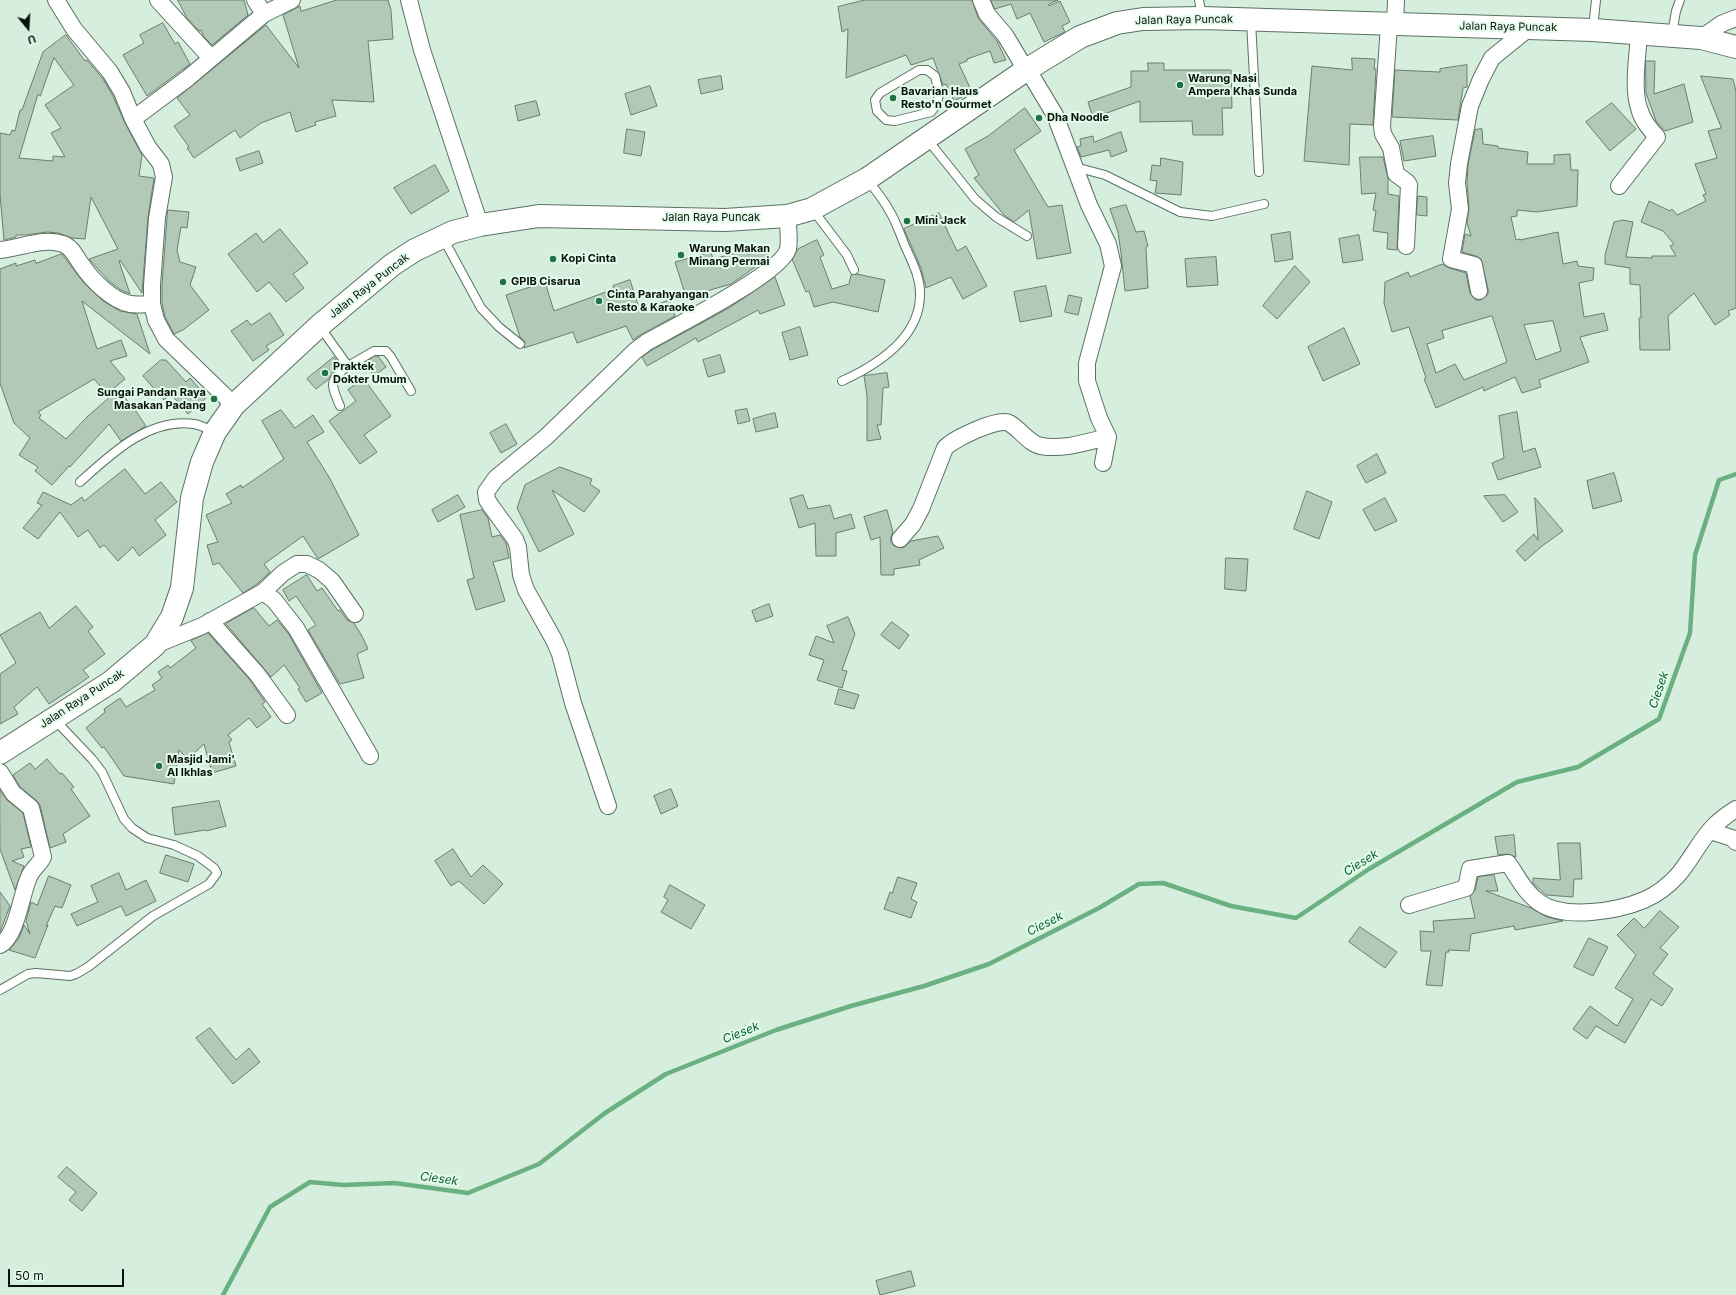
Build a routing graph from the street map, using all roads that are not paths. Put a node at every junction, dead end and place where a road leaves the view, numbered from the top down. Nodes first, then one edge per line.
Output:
1 (56, 0) edge
2 (158, 0) edge
3 (255, 0) edge
4 (292, 0) edge
5 (409, 0) edge
6 (981, 0) edge
7 (1396, 0) edge
8 (1596, 0) edge
9 (1680, 0) edge
10 (1200, 9) edge
11 (264, 14) junction
12 (1736, 18) edge
13 (1251, 20) junction
14 (1392, 25) junction
15 (1528, 28) junction
16 (1593, 30) junction
17 (1639, 33) junction
18 (1672, 35) junction
19 (1701, 38) junction
20 (1736, 47) edge
21 (211, 58) junction
22 (1027, 70) junction
23 (133, 119) junction
24 (934, 124) junction
25 (1075, 167) junction
26 (1259, 172) dead end
27 (867, 179) junction
28 (1619, 186) dead end
29 (1264, 204) dead end
30 (812, 209) junction
31 (787, 216) junction
32 (480, 225) junction
33 (443, 236) junction
34 (1027, 236) dead end
35 (1406, 246) dead end
36 (0, 250) edge
37 (854, 270) dead end
38 (1480, 291) dead end
39 (152, 304) junction
40 (319, 326) junction
41 (520, 344) dead end
42 (348, 366) junction
43 (842, 381) dead end
44 (411, 391) dead end
45 (234, 405) junction
46 (340, 406) dead end
47 (215, 432) junction
48 (1108, 437) junction
49 (1103, 463) dead end
50 (80, 482) dead end
51 (900, 539) dead end
52 (263, 592) junction
53 (355, 614) dead end
54 (210, 621) junction
55 (155, 645) junction
56 (286, 715) dead end
57 (53, 718) junction
58 (0, 752) edge
59 (370, 756) dead end
60 (0, 772) edge
61 (608, 806) dead end
62 (1736, 809) edge
63 (1710, 831) junction
64 (1736, 842) edge
65 (1409, 905) dead end
66 (0, 945) edge
67 (0, 990) edge

1 - 23 street
2 - 21 street
3 - 11 street
4 - 11 street
5 - 32 street
6 - 22 street
7 - 14 street
8 - 16 lane
9 - 18 lane
10 - 13 highway, Jalan Raya Puncak
10 - 22 highway, Jalan Raya Puncak
11 - 21 street
12 - 19 street
13 - 14 highway, Jalan Raya Puncak
13 - 26 lane
14 - 15 highway, Jalan Raya Puncak
14 - 35 street
15 - 16 highway, Jalan Raya Puncak
15 - 38 street
16 - 17 highway, Jalan Raya Puncak
17 - 18 highway, Jalan Raya Puncak
17 - 28 street
18 - 19 highway, Jalan Raya Puncak
19 - 20 highway, Jalan Raya Puncak
21 - 23 street
22 - 24 highway, Jalan Raya Puncak
22 - 25 street
23 - 39 street
24 - 24 lane
24 - 27 highway, Jalan Raya Puncak
24 - 34 lane
25 - 29 lane
25 - 48 street
27 - 30 highway, Jalan Raya Puncak
27 - 43 lane
30 - 31 highway, Jalan Raya Puncak
30 - 37 lane
31 - 32 highway, Jalan Raya Puncak
31 - 61 street
32 - 33 highway, Jalan Raya Puncak
33 - 40 highway, Jalan Raya Puncak
33 - 41 lane
36 - 39 street
39 - 45 street
40 - 42 lane
40 - 45 highway, Jalan Raya Puncak
42 - 44 lane
42 - 46 lane
45 - 47 highway, Jalan Raya Puncak
47 - 50 lane
47 - 55 highway, Jalan Raya Puncak
48 - 49 street
48 - 51 street
52 - 53 street
52 - 54 street
52 - 59 street
54 - 55 street
54 - 56 street
55 - 57 highway, Jalan Raya Puncak
57 - 58 highway, Jalan Raya Puncak
57 - 67 lane
60 - 66 street
62 - 63 street
63 - 64 street
63 - 65 street

